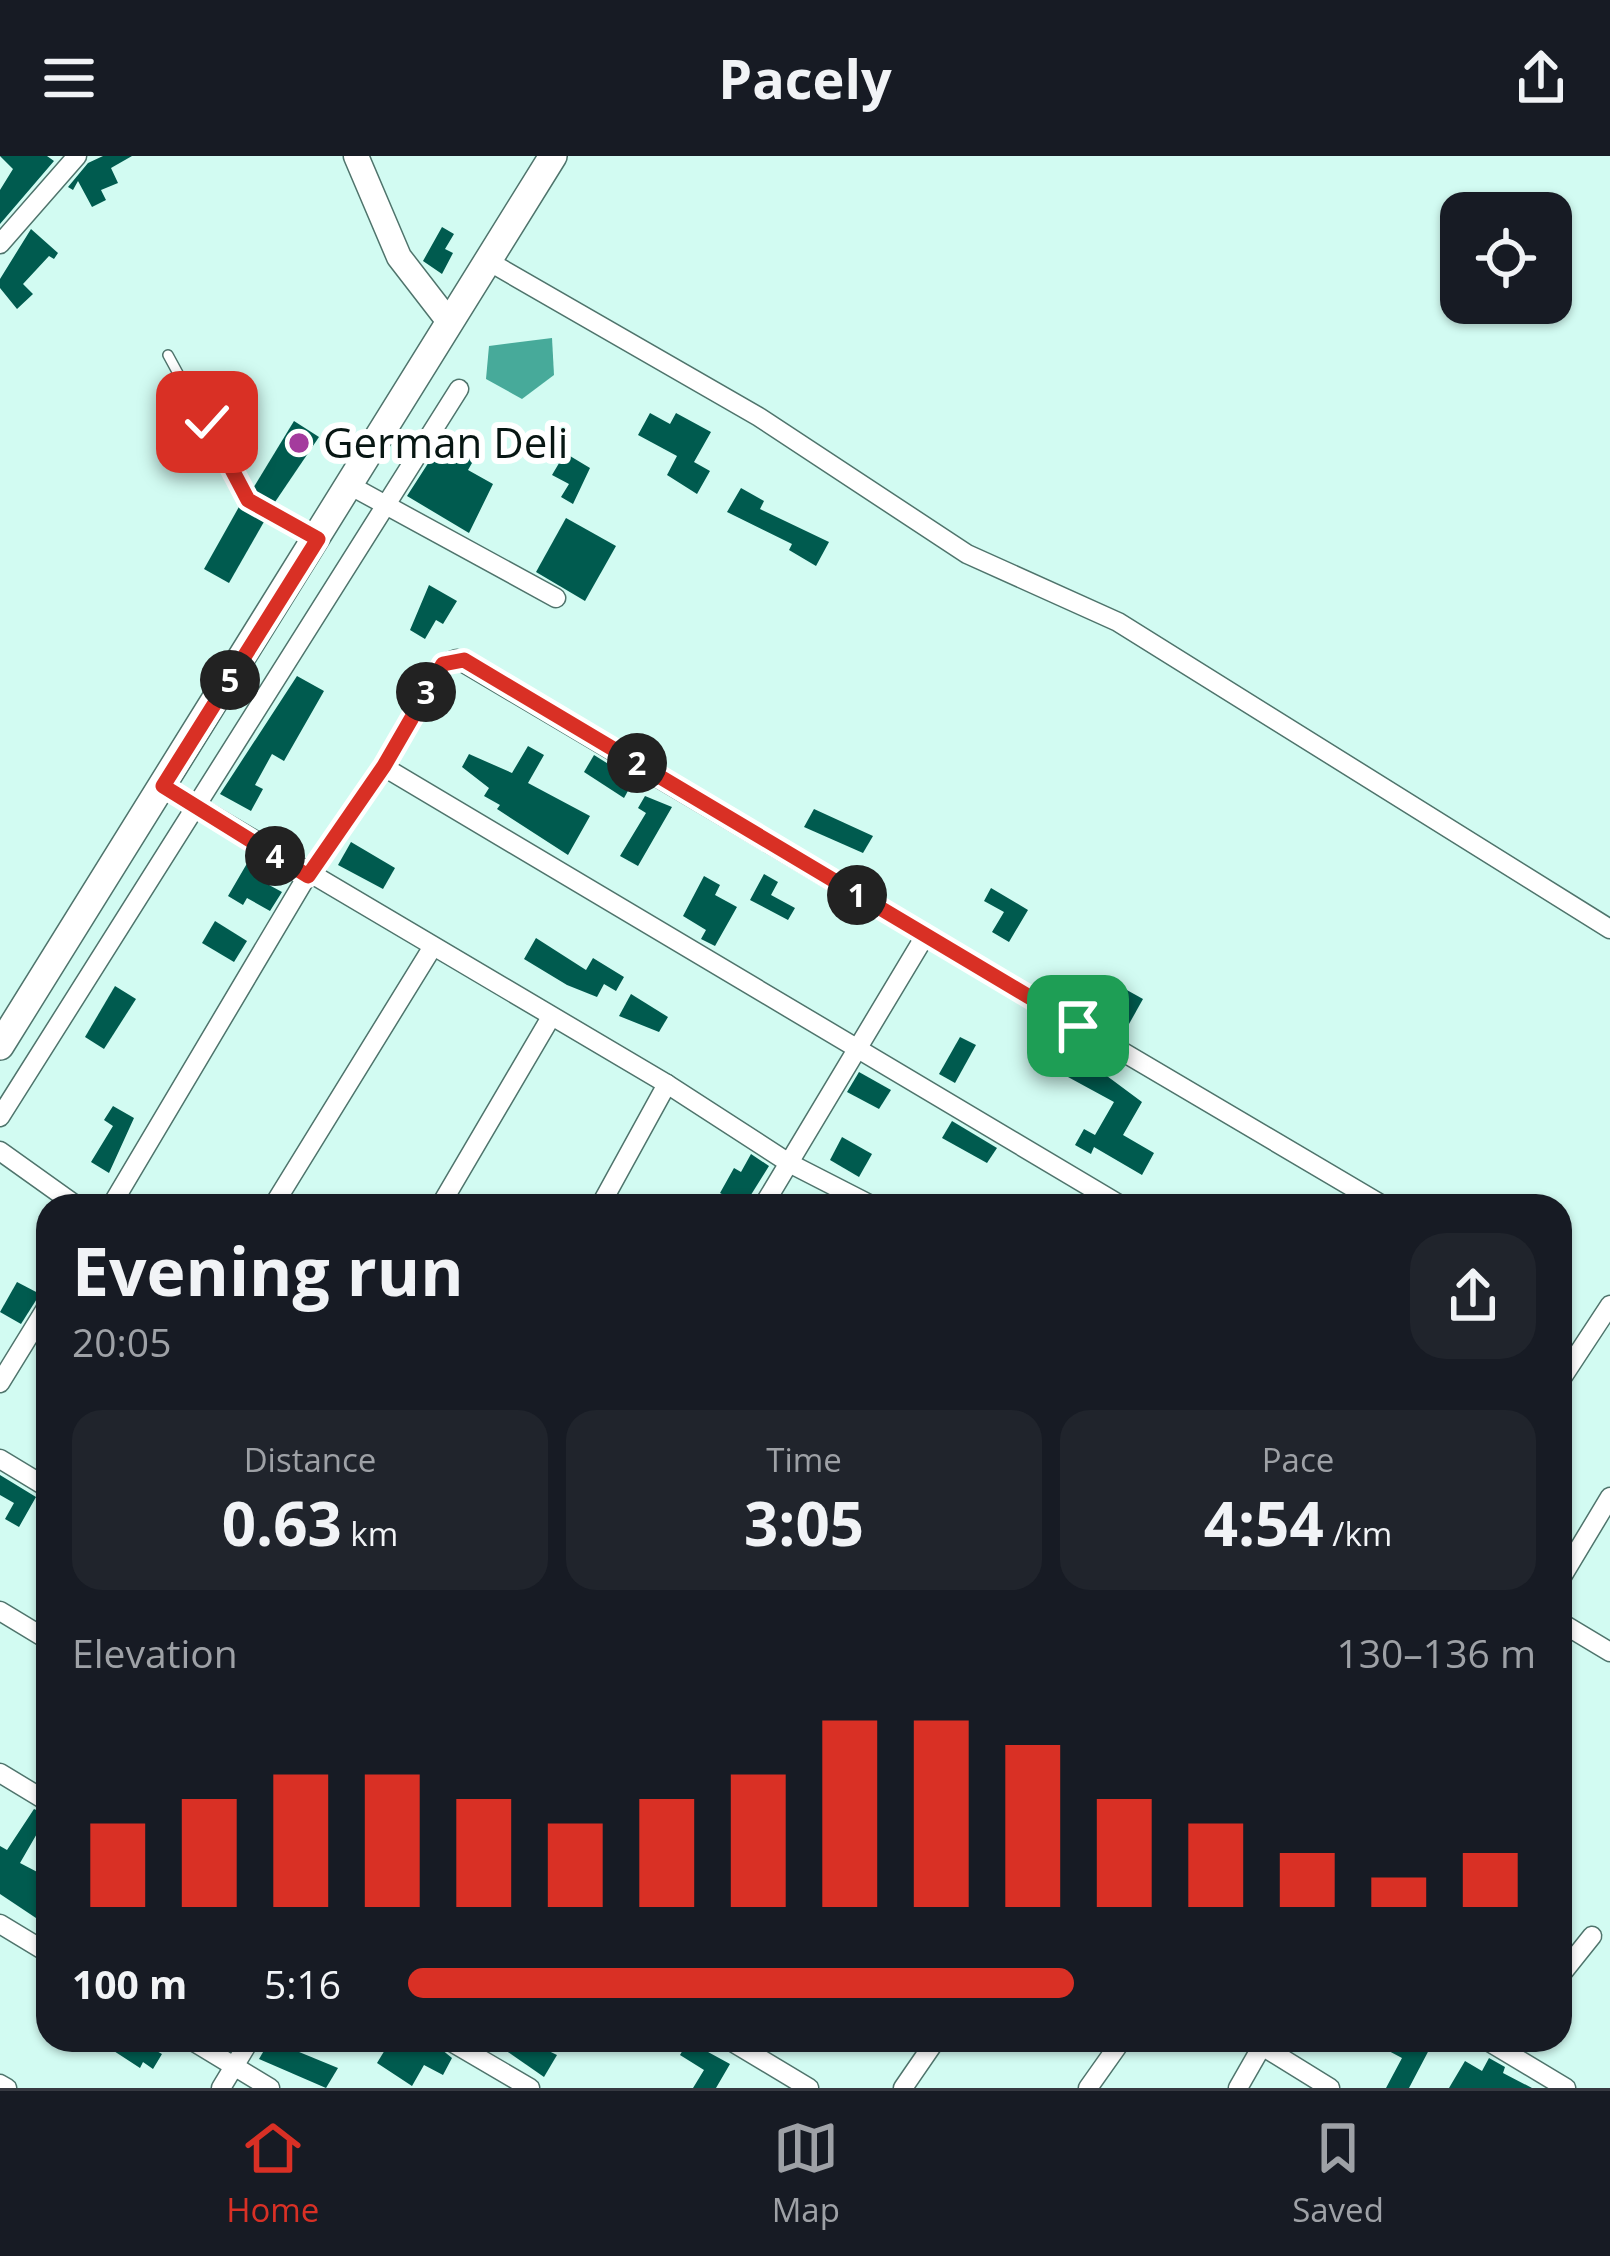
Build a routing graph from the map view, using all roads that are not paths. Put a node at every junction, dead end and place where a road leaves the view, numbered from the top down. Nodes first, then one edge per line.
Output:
1 (77, 156) edge
2 (356, 156) edge
3 (553, 156) edge
4 (0, 244) edge
5 (488, 261) junction
6 (450, 323) junction
7 (168, 355) dead end
8 (459, 389) dead end
9 (351, 486) junction
10 (386, 505) junction
11 (318, 539) junction
12 (556, 598) dead end
13 (384, 766) junction
14 (163, 786) junction
15 (199, 808) junction
16 (308, 876) junction
17 (1610, 929) edge
18 (925, 936) junction
19 (432, 948) junction
20 (551, 1017) junction
21 (0, 1046) edge
22 (860, 1048) junction
23 (667, 1084) junction
24 (0, 1117) edge
25 (0, 1151) edge
26 (789, 1163) junction
27 (60, 1194) edge
28 (118, 1194) edge
29 (280, 1194) edge
30 (447, 1194) edge
31 (607, 1194) edge
32 (770, 1194) edge
33 (850, 1194) edge
34 (1102, 1194) edge
35 (1364, 1194) edge
36 (1610, 1305) edge
37 (36, 1338) edge
38 (1572, 1363) edge
39 (0, 1383) edge
40 (0, 1459) edge
41 (36, 1481) edge
42 (1610, 1498) edge
43 (1572, 1560) edge
44 (0, 1611) edge
45 (1572, 1629) edge
46 (36, 1633) edge
47 (1610, 1652) edge
48 (0, 1773) edge
49 (36, 1795) edge
50 (0, 1924) edge
51 (1592, 1936) dead end
52 (36, 1946) edge
53 (1572, 1961) edge
54 (211, 2052) edge
55 (243, 2052) edge
56 (468, 2052) edge
57 (748, 2052) edge
58 (928, 2052) edge
59 (1114, 2052) edge
60 (1259, 2052) edge
61 (1277, 2052) edge
62 (1512, 2052) edge
63 (234, 2066) junction
64 (221, 2088) edge
65 (270, 2088) edge
66 (530, 2088) edge
67 (809, 2088) edge
68 (903, 2088) edge
69 (1088, 2088) edge
70 (1238, 2088) edge
71 (1330, 2088) edge
72 (1566, 2088) edge

1 - 4 street
2 - 6 street
3 - 5 main road
5 - 6 main road
5 - 17 street
6 - 9 main road
7 - 11 lane
8 - 10 street
9 - 10 street
9 - 11 main road
10 - 12 street
10 - 15 street
11 - 14 main road
13 - 16 street
13 - 18 street
13 - 22 street
14 - 15 street
14 - 21 main road
15 - 16 street
15 - 24 street
16 - 19 street
16 - 28 street
18 - 22 street
18 - 35 street
19 - 20 street
19 - 29 street
20 - 23 street
20 - 30 street
22 - 26 street
22 - 34 street
23 - 26 street
23 - 31 street
25 - 27 street
26 - 32 street
26 - 33 street
36 - 38 street
37 - 39 street
40 - 41 street
42 - 43 street
44 - 46 street
45 - 47 street
48 - 49 street
50 - 52 street
51 - 53 street
54 - 63 street
55 - 63 street
56 - 66 street
57 - 67 street
58 - 68 street
59 - 69 street
60 - 70 street
61 - 71 street
62 - 72 street
63 - 64 street
63 - 65 street

